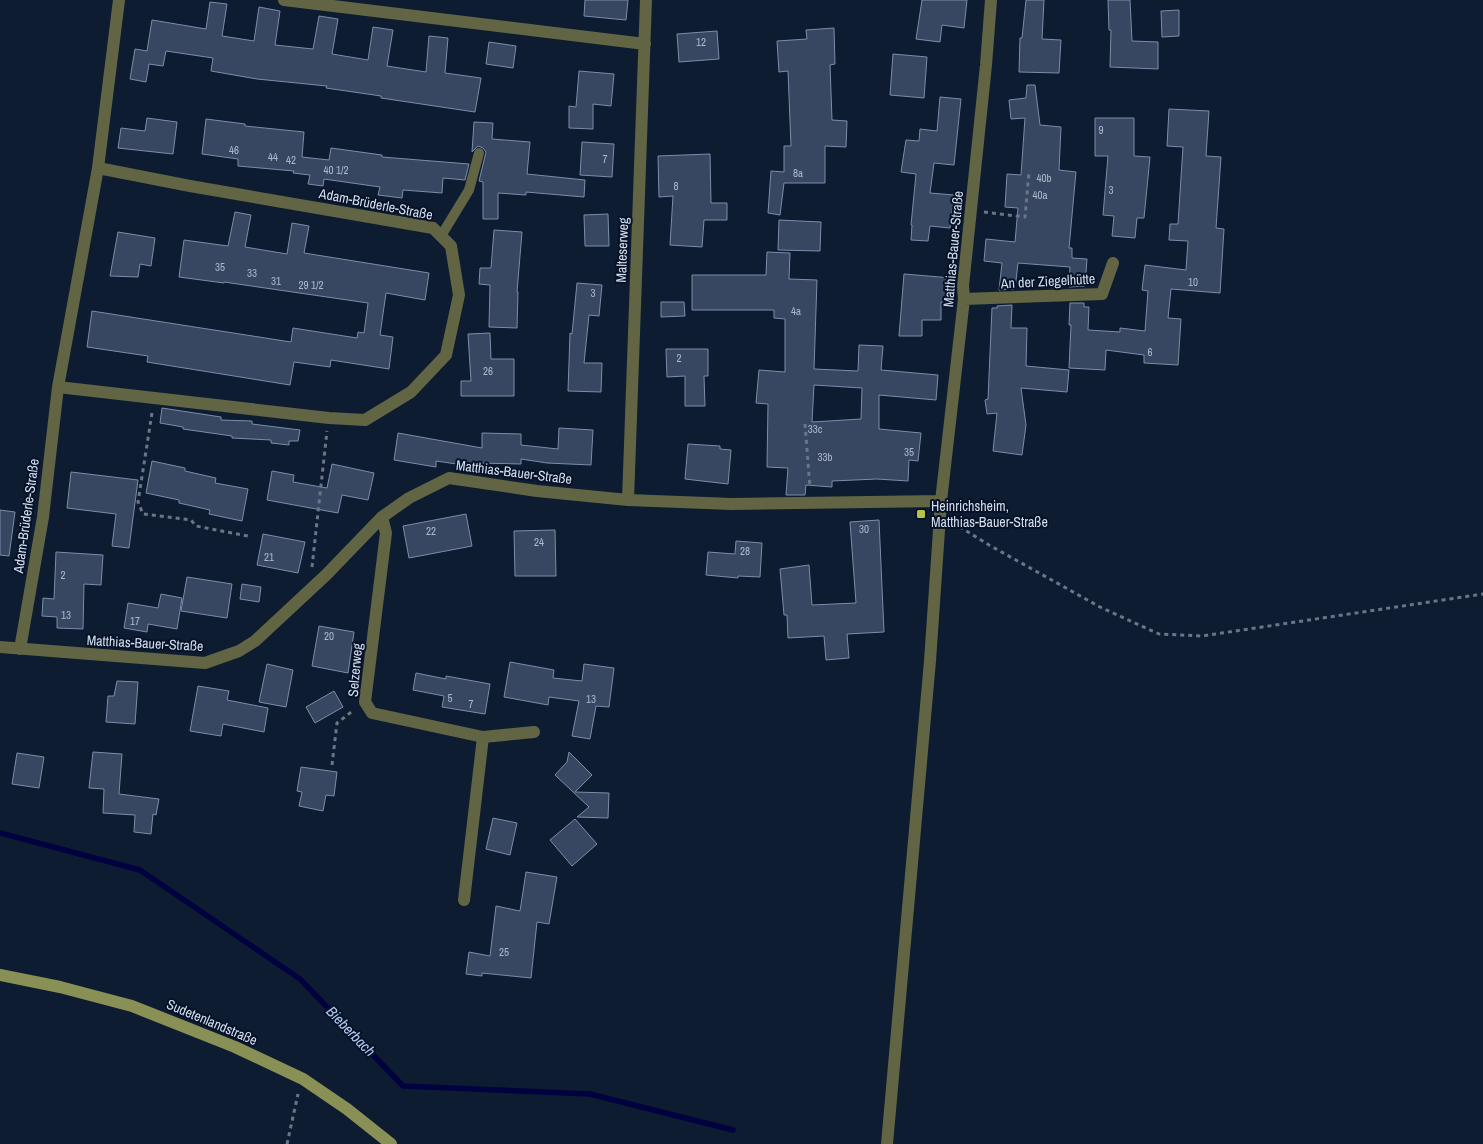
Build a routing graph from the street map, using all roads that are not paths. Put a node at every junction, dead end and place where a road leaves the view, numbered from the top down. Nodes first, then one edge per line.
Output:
1 (119, 0) edge
2 (284, 0) edge
3 (646, 0) edge
4 (991, 0) edge
5 (645, 44) junction
6 (479, 153) dead end
7 (98, 168) junction
8 (442, 236) junction
9 (1113, 263) dead end
10 (964, 299) junction
11 (58, 386) junction
12 (628, 500) junction
13 (940, 501) junction
14 (382, 516) junction
15 (0, 647) edge
16 (20, 649) junction
17 (534, 732) dead end
18 (483, 737) junction
19 (464, 900) dead end
20 (0, 974) edge
21 (391, 1144) edge
22 (887, 1144) edge

1 - 7 street, Adam-Brüderle-Straße
2 - 5 street
3 - 5 street, Malteserweg
4 - 10 street, Matthias-Bauer-Straße
5 - 12 street, Malteserweg
6 - 8 lane
7 - 8 street, Adam-Brüderle-Straße
7 - 11 street, Adam-Brüderle-Straße
8 - 11 street, Adam-Brüderle-Straße
9 - 10 street, An der Ziegelhütte
10 - 13 street, Matthias-Bauer-Straße
11 - 16 street, Adam-Brüderle-Straße
12 - 13 street, Matthias-Bauer-Straße
12 - 14 street, Matthias-Bauer-Straße
13 - 22 street, Matthias-Bauer-Straße
14 - 16 street, Matthias-Bauer-Straße
14 - 18 street, Selzerweg
15 - 16 street, Matthias-Bauer-Straße
17 - 18 street, Selzerweg
18 - 19 street
20 - 21 street, Sudetenlandstraße

